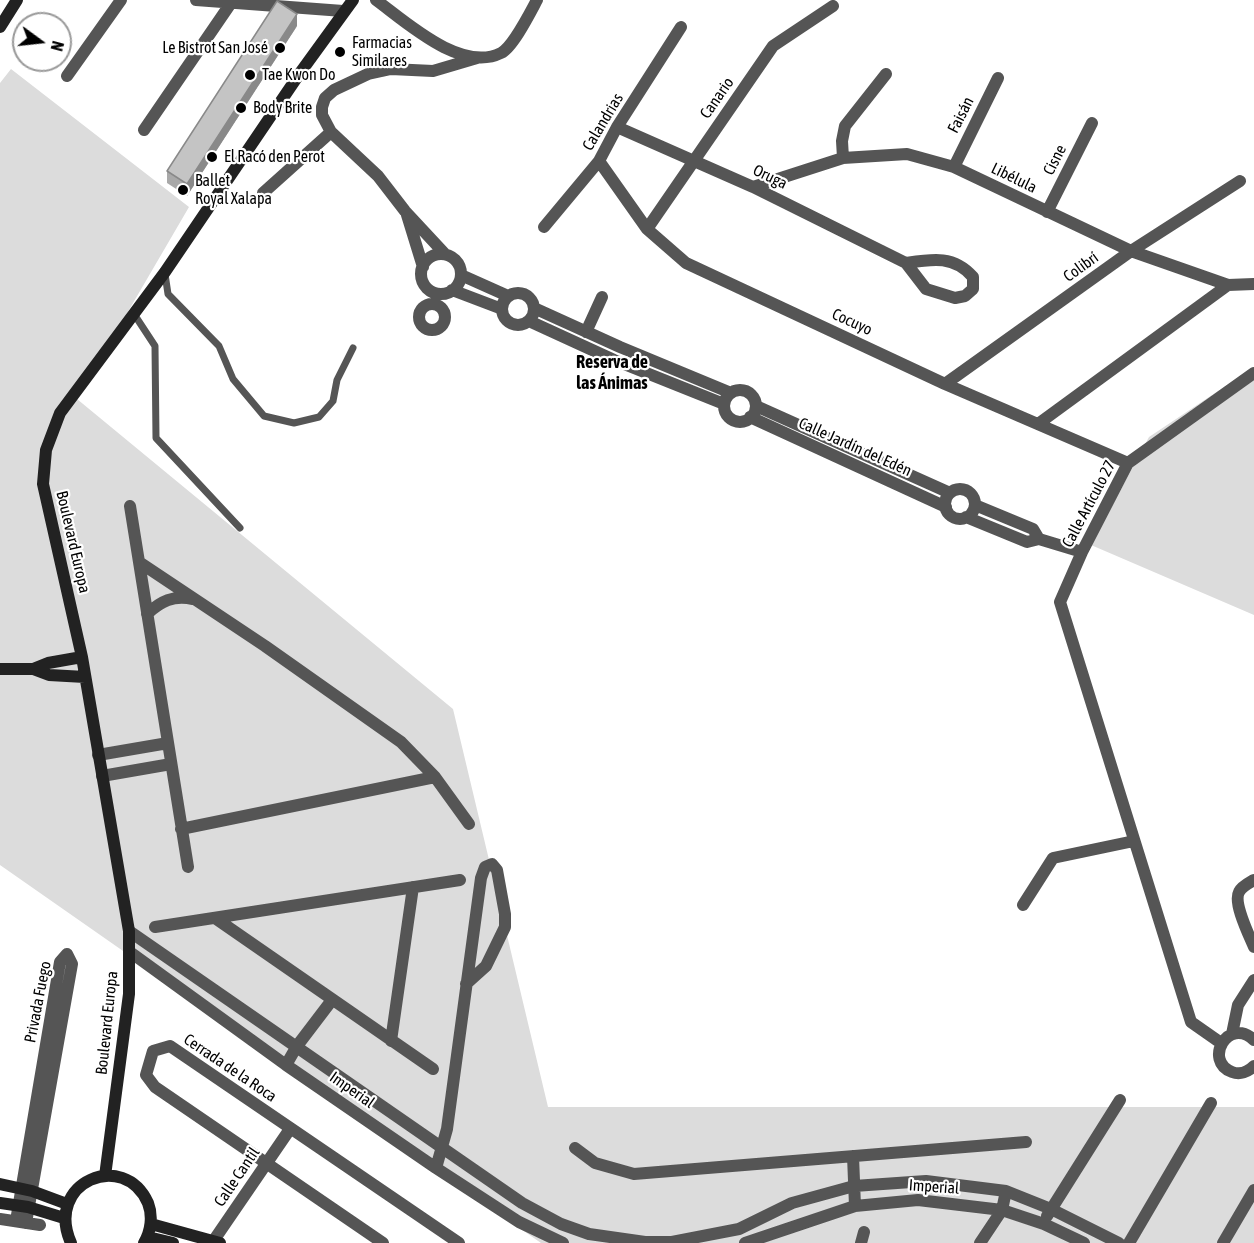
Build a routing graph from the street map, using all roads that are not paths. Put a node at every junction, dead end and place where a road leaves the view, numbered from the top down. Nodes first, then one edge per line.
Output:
1 (17, 0) edge
2 (121, 0) edge
3 (196, 0) edge
4 (376, 0) edge
5 (537, 0) edge
6 (232, 1) edge
7 (349, 3) edge
8 (833, 6) dead end
9 (0, 27) edge
10 (681, 27) dead end
11 (477, 58) junction
12 (886, 74) dead end
13 (67, 76) dead end
14 (998, 78) dead end
15 (1092, 123) dead end
16 (617, 127) junction
17 (144, 130) dead end
18 (331, 132) junction
19 (843, 158) junction
20 (599, 161) junction
21 (694, 161) junction
22 (954, 166) junction
23 (1240, 181) dead end
24 (753, 187) junction
25 (263, 193) dead end
26 (405, 211) junction
27 (1047, 212) junction
28 (544, 227) dead end
29 (647, 229) junction
30 (1131, 251) junction
31 (445, 254) junction
32 (906, 263) junction
33 (423, 267) junction
34 (165, 272) junction
35 (461, 275) junction
36 (1254, 284) edge
37 (1228, 285) junction
38 (452, 290) junction
39 (508, 296) junction
40 (602, 297) dead end
41 (534, 308) junction
42 (502, 309) junction
43 (134, 314) junction
44 (529, 321) junction
45 (586, 332) junction
46 (620, 347) junction
47 (353, 348) dead end
48 (614, 360) junction
49 (1254, 373) edge
50 (945, 384) junction
51 (731, 393) junction
52 (724, 404) junction
53 (753, 412) junction
54 (1038, 424) junction
55 (863, 460) junction
56 (1128, 463) junction
57 (950, 493) junction
58 (975, 505) junction
59 (130, 506) dead end
60 (946, 507) junction
61 (966, 517) junction
62 (240, 528) dead end
63 (1040, 539) junction
64 (1082, 552) junction
65 (139, 562) junction
66 (194, 599) junction
67 (147, 614) junction
68 (82, 657) junction
69 (0, 669) edge
70 (33, 669) junction
71 (85, 677) junction
72 (168, 742) junction
73 (98, 754) junction
74 (171, 765) junction
75 (102, 776) junction
76 (435, 777) junction
77 (469, 824) dead end
78 (181, 829) junction
79 (1134, 841) junction
80 (188, 867) dead end
81 (460, 880) dead end
82 (1254, 880) edge
83 (413, 887) junction
84 (1023, 905) dead end
85 (215, 918) junction
86 (155, 927) dead end
87 (129, 931) junction
88 (1254, 947) edge
89 (130, 952) junction
90 (1254, 980) edge
91 (466, 984) junction
92 (332, 1000) junction
93 (1232, 1034) junction
94 (1254, 1040) edge
95 (391, 1041) junction
96 (1221, 1043) junction
97 (297, 1046) junction
98 (286, 1065) junction
99 (1254, 1066) edge
100 (433, 1069) dead end
101 (1120, 1100) dead end
102 (1211, 1103) dead end
103 (41, 1105) junction
104 (290, 1129) junction
105 (1026, 1142) dead end
106 (441, 1147) junction
107 (575, 1148) dead end
108 (853, 1156) junction
109 (266, 1163) junction
110 (436, 1168) junction
111 (105, 1176) junction
112 (0, 1184) edge
113 (854, 1186) junction
114 (27, 1190) junction
115 (1254, 1190) edge
116 (1006, 1191) junction
117 (0, 1203) edge
118 (67, 1204) junction
119 (24, 1206) junction
120 (855, 1206) junction
121 (1051, 1209) junction
122 (1002, 1210) junction
123 (64, 1218) junction
124 (0, 1219) edge
125 (21, 1222) junction
126 (151, 1224) junction
127 (1044, 1224) junction
128 (40, 1225) dead end
129 (739, 1229) junction
130 (146, 1240) edge
131 (215, 1242) edge
132 (672, 1242) edge
133 (71, 1243) edge
134 (173, 1243) edge
135 (383, 1243) edge
136 (459, 1243) edge
137 (562, 1243) edge
138 (743, 1243) edge
139 (980, 1243) edge
140 (1084, 1243) edge
141 (1119, 1243) edge
142 (1129, 1243) edge
143 (1223, 1243) edge

1 - 9 main road
2 - 13 street
3 - 6 street
4 - 11 street
5 - 11 street
6 - 7 street
6 - 17 street
7 - 34 main road, Boulevard Europa
8 - 21 street, Canario
10 - 16 street, Calandrias
11 - 18 street
12 - 19 street
14 - 22 street, Faisán
15 - 27 street, Cisne
16 - 20 street, Calandrias
16 - 21 street, Oruga
18 - 25 street
18 - 26 street
19 - 22 street, Libélula
19 - 24 street, Libélula
20 - 28 street, Calandrias
20 - 29 street, Cocuyo
21 - 24 street, Oruga
21 - 29 street, Canario
22 - 27 street, Libélula
23 - 30 street, Colibrí
24 - 32 street, Oruga
26 - 31 street
26 - 33 street
27 - 30 street, Libélula
29 - 50 street, Cocuyo
30 - 37 street, Libélula
30 - 50 street, Colibrí
31 - 33 street
31 - 35 street
32 - 32 street
33 - 38 street
34 - 43 main road, Boulevard Europa
34 - 47 lane
35 - 38 street
35 - 39 street
36 - 37 street, Libélula
37 - 54 street
38 - 42 street
39 - 41 street
39 - 42 street
40 - 45 street
41 - 44 street
41 - 45 street
42 - 44 street
43 - 62 lane
43 - 68 main road, Boulevard Europa
44 - 48 street
45 - 46 street
46 - 48 street
46 - 51 street
48 - 52 street
49 - 56 street, Calle Artículo 27
50 - 54 street, Cocuyo
51 - 52 street
51 - 53 street
52 - 53 street
53 - 55 street, Calle Jardín del Edén
54 - 56 street, Cocuyo
55 - 57 street, Calle Jardín del Edén
55 - 60 street, Calle Jardín del Edén
56 - 64 street, Calle Artículo 27
57 - 58 street
57 - 60 street
58 - 61 street
58 - 63 street
59 - 65 street
60 - 61 street
61 - 63 street
63 - 64 street
64 - 79 street, Calle Artículo 27
65 - 66 street
65 - 67 street
66 - 67 street
66 - 76 street
67 - 72 street
68 - 70 main road
68 - 71 main road, Boulevard Europa
69 - 70 main road
70 - 71 main road
71 - 73 main road, Boulevard Europa
72 - 73 street
72 - 74 street
73 - 75 main road, Boulevard Europa
74 - 75 street
74 - 78 street
75 - 87 main road, Boulevard Europa
76 - 77 street
76 - 78 street
78 - 80 street
79 - 84 street
79 - 96 street
81 - 83 street
82 - 88 street
83 - 85 street
83 - 95 street
85 - 86 street
85 - 92 street
87 - 89 main road, Boulevard Europa
87 - 97 street
89 - 98 street, Imperial
89 - 111 main road, Boulevard Europa
90 - 93 street
91 - 91 street
91 - 106 street
92 - 95 street
92 - 97 street
93 - 94 street
93 - 96 street
95 - 100 street
96 - 99 street
97 - 98 street
97 - 106 street
98 - 110 street, Imperial
101 - 121 street
102 - 142 street
103 - 103 street, Privada Fuego
103 - 114 street, Privada Fuego
104 - 109 street, Calle Cantil
104 - 109 street, Cerrada de la Roca
104 - 136 street, Cerrada de la Roca
105 - 108 street
106 - 110 street
106 - 132 street
107 - 108 street
108 - 113 street
109 - 131 street, Calle Cantil
109 - 135 street, Cerrada de la Roca
110 - 137 street, Imperial
111 - 118 main road
111 - 126 main road
112 - 114 main road
113 - 116 street
113 - 120 street
113 - 129 street
114 - 118 main road
114 - 119 street, Privada Fuego
115 - 143 street
116 - 121 street
116 - 122 street
117 - 119 main road
118 - 123 main road
119 - 123 main road
119 - 125 street, Privada Fuego
120 - 122 street, Imperial
120 - 138 street, Imperial
121 - 127 street
121 - 141 street
122 - 127 street, Imperial
122 - 139 street
123 - 133 main road
124 - 125 street
125 - 128 street
126 - 130 main road
126 - 131 main road
127 - 140 street, Imperial
129 - 132 street
129 - 138 street
130 - 134 main road

